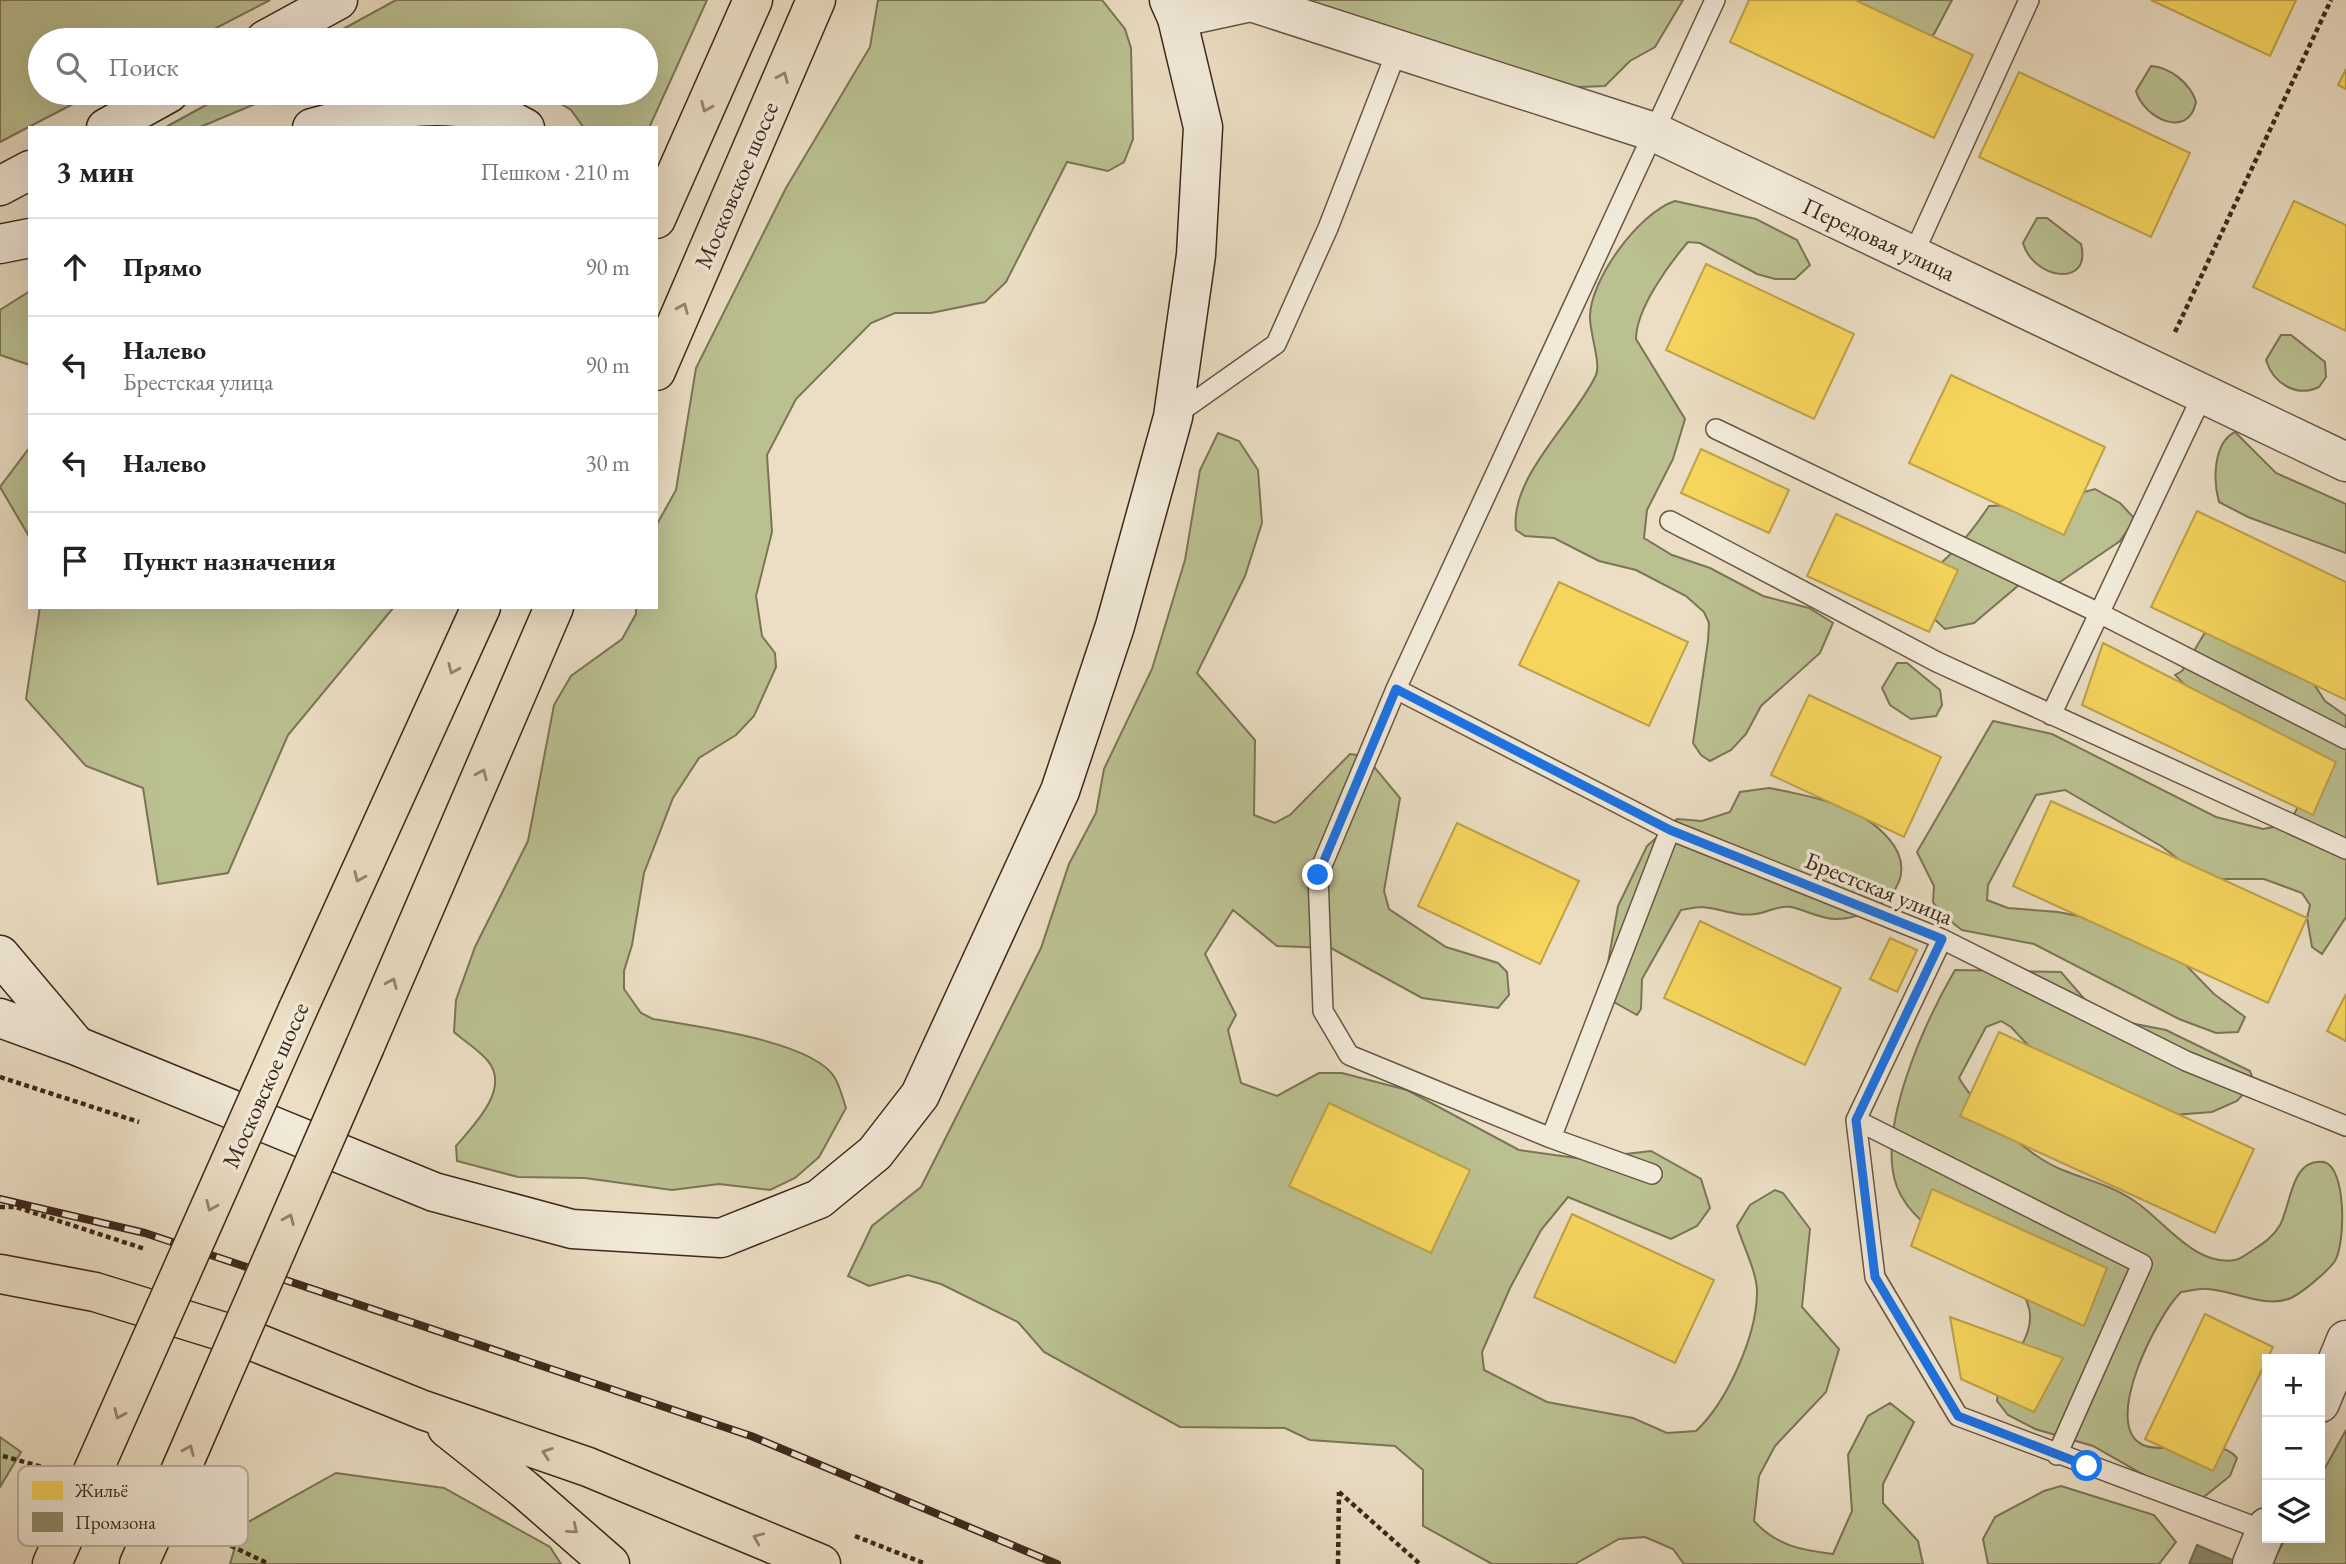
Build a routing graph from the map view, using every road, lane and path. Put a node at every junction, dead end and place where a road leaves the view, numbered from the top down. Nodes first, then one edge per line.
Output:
1 (338, 0) edge
2 (753, 0) edge
3 (816, 0) edge
4 (1715, 0) edge
5 (2029, 0) edge
6 (2331, 0) edge
7 (1173, 9) edge
8 (287, 28) edge
9 (1398, 48) junction
10 (148, 105) edge
11 (455, 105) edge
12 (455, 105) edge
13 (110, 126) edge
14 (319, 126) edge
15 (522, 126) edge
16 (1654, 132) junction
17 (28, 171) edge
18 (0, 186) edge
19 (658, 214) edge
20 (28, 238) edge
21 (0, 244) edge
22 (1913, 255) junction
23 (658, 366) edge
24 (2156, 371) junction
25 (2204, 392) junction
26 (1173, 417) junction
27 (1716, 429) dead end
28 (2346, 462) edge
29 (1670, 522) dead end
30 (480, 609) edge
31 (553, 609) edge
32 (2099, 613) junction
33 (1396, 689) junction
34 (2051, 715) junction
35 (2346, 739) edge
36 (1670, 830) junction
37 (2346, 849) edge
38 (1942, 939) junction
39 (0, 956) edge
40 (0, 1018) edge
41 (77, 1046) junction
42 (1856, 1120) junction
43 (2346, 1126) edge
44 (1550, 1138) junction
45 (1652, 1174) dead end
46 (0, 1207) edge
47 (157, 1254) dead end
48 (0, 1274) edge
49 (2346, 1340) edge
50 (2325, 1391) edge
51 (424, 1410) junction
52 (2057, 1455) junction
53 (95, 1466) edge
54 (182, 1466) edge
55 (2262, 1541) edge
56 (60, 1546) edge
57 (147, 1546) edge
58 (231, 1546) edge
59 (52, 1564) edge
60 (139, 1564) edge
61 (269, 1564) edge
62 (610, 1564) edge
63 (821, 1564) edge
64 (1338, 1564) edge
65 (1420, 1564) edge

1 - 8 main road
2 -> 19 main road
23 -> 3 main road, Московское шоссе
4 - 16 lane
5 - 22 lane
6 - 24 path
7 - 9 main road, Передовая улица
7 - 26 main road
9 - 16 main road, Передовая улица
9 - 26 lane
10 - 13 main road
11 - 14 main road
12 - 15 main road
16 - 22 main road, Передовая улица
16 - 33 lane
17 - 18 main road
20 - 21 main road
22 - 24 main road, Передовая улица
24 - 25 main road, Передовая улица
25 - 28 main road, Передовая улица
25 - 32 lane
26 - 41 main road
27 - 32 lane
29 - 34 lane
30 -> 53 main road, Московское шоссе, bridge
54 -> 31 main road, bridge
32 - 34 lane
32 - 35 lane
33 - 36 lane, Брестская улица
33 - 44 lane
34 - 37 lane
36 - 38 lane, Брестская улица
36 - 44 lane
38 - 42 lane
38 - 43 lane, Брестская улица
39 - 41 main road
40 - 41 main road
42 - 52 lane
42 - 52 lane
44 - 45 lane
46 - 47 path
48 - 51 main road
49 - 50 main road
51 -> 62 main road
63 -> 51 main road
52 - 55 lane
56 -> 59 main road, Московское шоссе, bridge
57 - 60 main road
58 - 61 path
64 - 65 path

